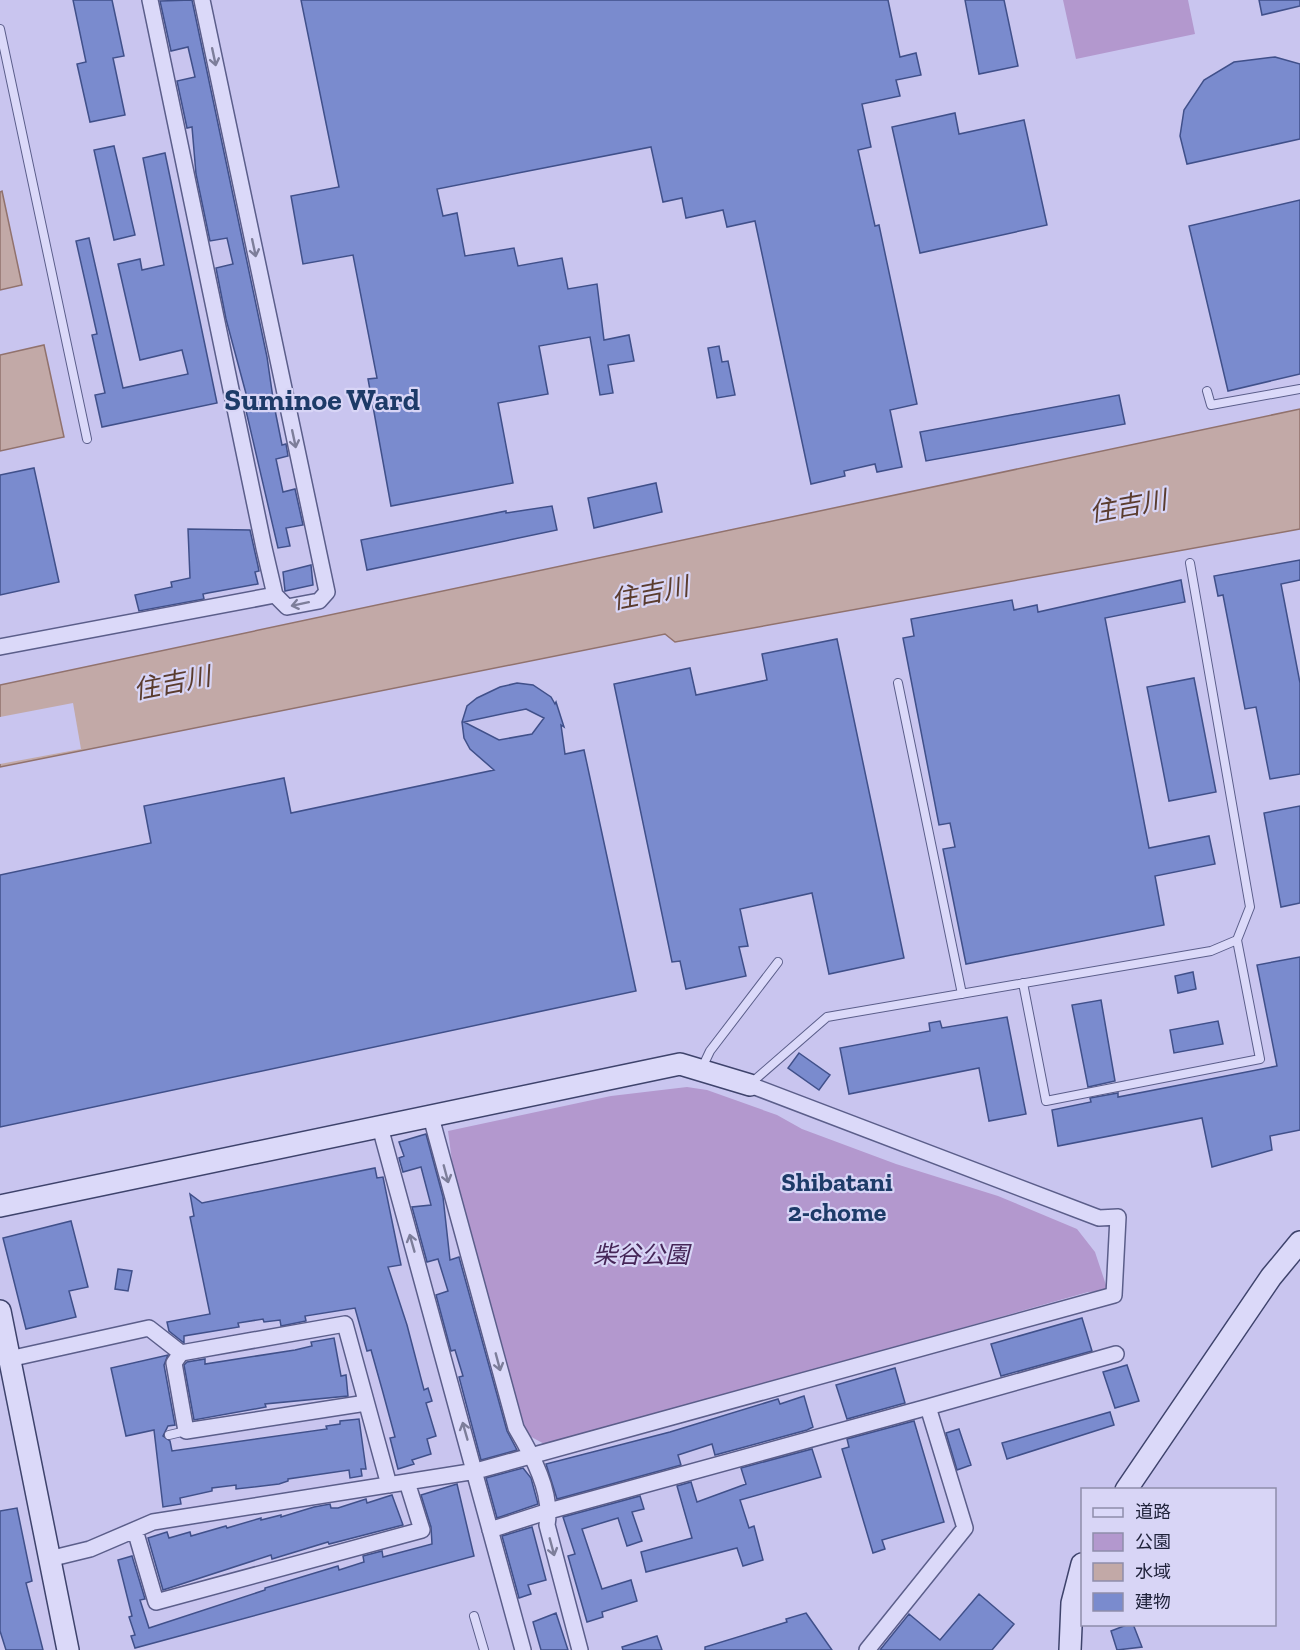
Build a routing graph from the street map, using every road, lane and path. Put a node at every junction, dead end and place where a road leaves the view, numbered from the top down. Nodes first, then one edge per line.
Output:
1 (150, 0) edge
2 (202, 0) edge
3 (0, 29) edge
4 (1300, 389) edge
5 (1207, 391) dead end
6 (87, 439) dead end
7 (1190, 563) dead end
8 (275, 595) junction
9 (0, 647) edge
10 (898, 683) dead end
11 (1237, 940) junction
12 (778, 962) dead end
13 (1023, 983) junction
14 (962, 994) junction
15 (701, 1071) junction
16 (750, 1085) junction
17 (431, 1117) junction
18 (380, 1127) junction
19 (0, 1206) edge
20 (1300, 1242) edge
21 (0, 1311) edge
22 (181, 1353) junction
23 (1116, 1354) dead end
24 (9, 1359) junction
25 (366, 1403) junction
26 (928, 1407) junction
27 (186, 1431) junction
28 (169, 1435) dead end
29 (532, 1456) junction
30 (476, 1471) junction
31 (407, 1482) junction
32 (388, 1485) junction
33 (1126, 1488) edge
34 (549, 1511) junction
35 (135, 1530) junction
36 (490, 1530) junction
37 (49, 1558) junction
38 (1081, 1571) edge
39 (474, 1616) dead end
40 (68, 1650) edge
41 (484, 1650) edge
42 (523, 1650) edge
43 (580, 1650) edge
44 (867, 1650) edge
45 (1070, 1650) edge

1 - 8 street
2 -> 8 street
3 - 6 lane
4 - 5 lane
7 - 11 lane
8 - 9 street
10 - 14 lane
11 - 13 lane
11 - 13 lane
12 - 15 lane
13 - 14 lane
14 - 16 lane
15 - 16 street
15 - 17 street
16 - 29 street
17 - 18 street
17 -> 29 street
18 - 19 street
30 -> 18 street
20 - 33 street
21 - 24 street
22 - 24 street
22 - 25 street
22 - 27 street
23 - 26 street
24 - 37 street
25 - 27 street
25 - 32 street
26 - 34 street
26 - 44 street
27 - 28 lane
29 - 30 street
29 - 34 street
30 - 31 street
30 - 36 street
31 - 32 street
31 - 35 street
32 - 35 street
34 - 36 street
34 -> 43 street
35 - 37 street
36 - 42 street
37 - 40 street
38 - 45 street
39 - 41 lane

